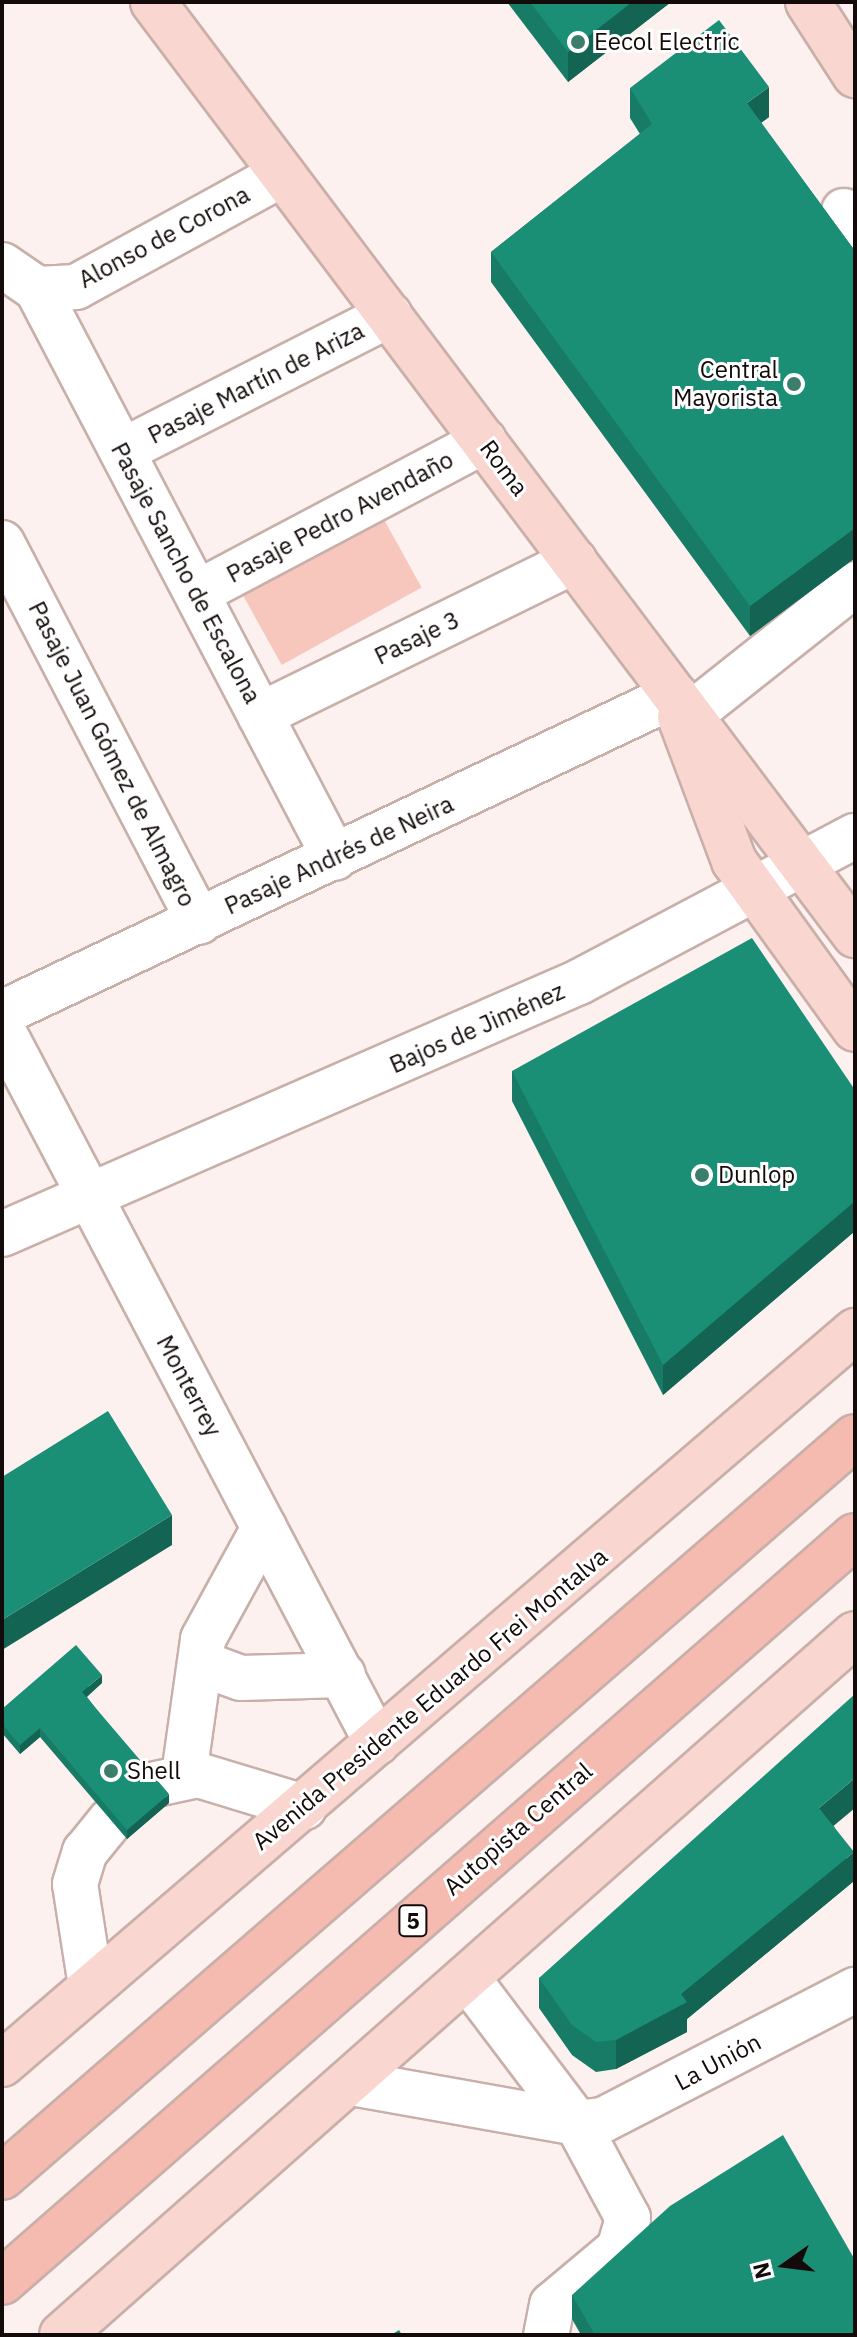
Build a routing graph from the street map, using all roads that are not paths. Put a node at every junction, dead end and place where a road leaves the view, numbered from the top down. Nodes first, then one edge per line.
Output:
1 (153, 2) edge
2 (808, 2) edge
3 (855, 75) edge
4 (282, 174) junction
5 (2, 265) edge
6 (37, 289) junction
7 (389, 315) junction
8 (484, 441) junction
9 (122, 451) junction
10 (2, 543) edge
11 (574, 561) junction
12 (855, 584) edge
13 (197, 593) junction
14 (683, 705) junction
15 (260, 715) junction
16 (855, 836) edge
17 (335, 858) junction
18 (804, 867) junction
19 (755, 895) junction
20 (199, 922) junction
21 (855, 935) edge
22 (2, 1013) edge
23 (2, 1029) edge
24 (855, 1029) edge
25 (87, 1196) junction
26 (2, 1234) edge
27 (855, 1331) edge
28 (855, 1437) edge
29 (264, 1528) junction
30 (840, 1549) edge
31 (855, 1634) edge
32 (203, 1664) junction
33 (343, 1675) junction
34 (377, 1743) junction
35 (304, 1807) junction
36 (111, 1820) edge
37 (468, 1979) junction
38 (91, 1986) junction
39 (855, 1990) edge
40 (2, 2064) edge
41 (352, 2083) junction
42 (577, 2123) junction
43 (2, 2177) edge
44 (2, 2282) edge
45 (62, 2335) edge
46 (546, 2335) edge

1 - 4 main road, Roma
2 - 3 main road
4 - 6 street, Alonso de Corona
4 - 7 main road, Roma
5 - 6 street
6 - 9 street, Pasaje Sancho de Escalona
7 - 8 main road, Roma
7 - 9 street, Pasaje Martín de Ariza
8 - 11 main road, Roma
8 - 13 street, Pasaje Pedro Avendaño
9 - 13 street, Pasaje Sancho de Escalona
10 - 20 street, Pasaje Juan Gómez de Almagro
11 - 14 main road, Roma
11 - 15 street, Pasaje 3
12 - 14 street, Pasaje Andrés de Neira
13 - 15 street, Pasaje Sancho de Escalona
14 - 17 street, Pasaje Andrés de Neira
14 - 18 main road, Roma
14 - 19 main road
15 - 17 street, Pasaje Sancho de Escalona
16 - 18 street, Bajos de Jiménez
17 - 20 street, Pasaje Andrés de Neira
18 - 19 street, Bajos de Jiménez
18 - 21 main road, Roma
19 - 24 main road
19 - 25 street, Bajos de Jiménez
20 - 22 street, Pasaje Andrés de Neira
23 - 25 street, Monterrey
25 - 26 street, Bajos de Jiménez
25 - 29 street, Monterrey
27 - 34 main road, Avenida Presidente Eduardo Frei Montalva
28 - 43 highway
29 - 32 street
29 - 33 street, Monterrey
30 - 44 highway, Autopista Central / 5
31 - 37 main road
32 - 33 street
32 - 35 street
33 - 34 street, Monterrey
34 - 35 main road, Avenida Presidente Eduardo Frei Montalva
35 - 38 main road, Avenida Presidente Eduardo Frei Montalva
36 - 38 street
37 - 41 main road
37 - 42 street
38 - 40 main road, Avenida Presidente Eduardo Frei Montalva
39 - 42 street, La Unión
41 - 42 street, La Unión
41 - 45 main road
42 - 46 street

